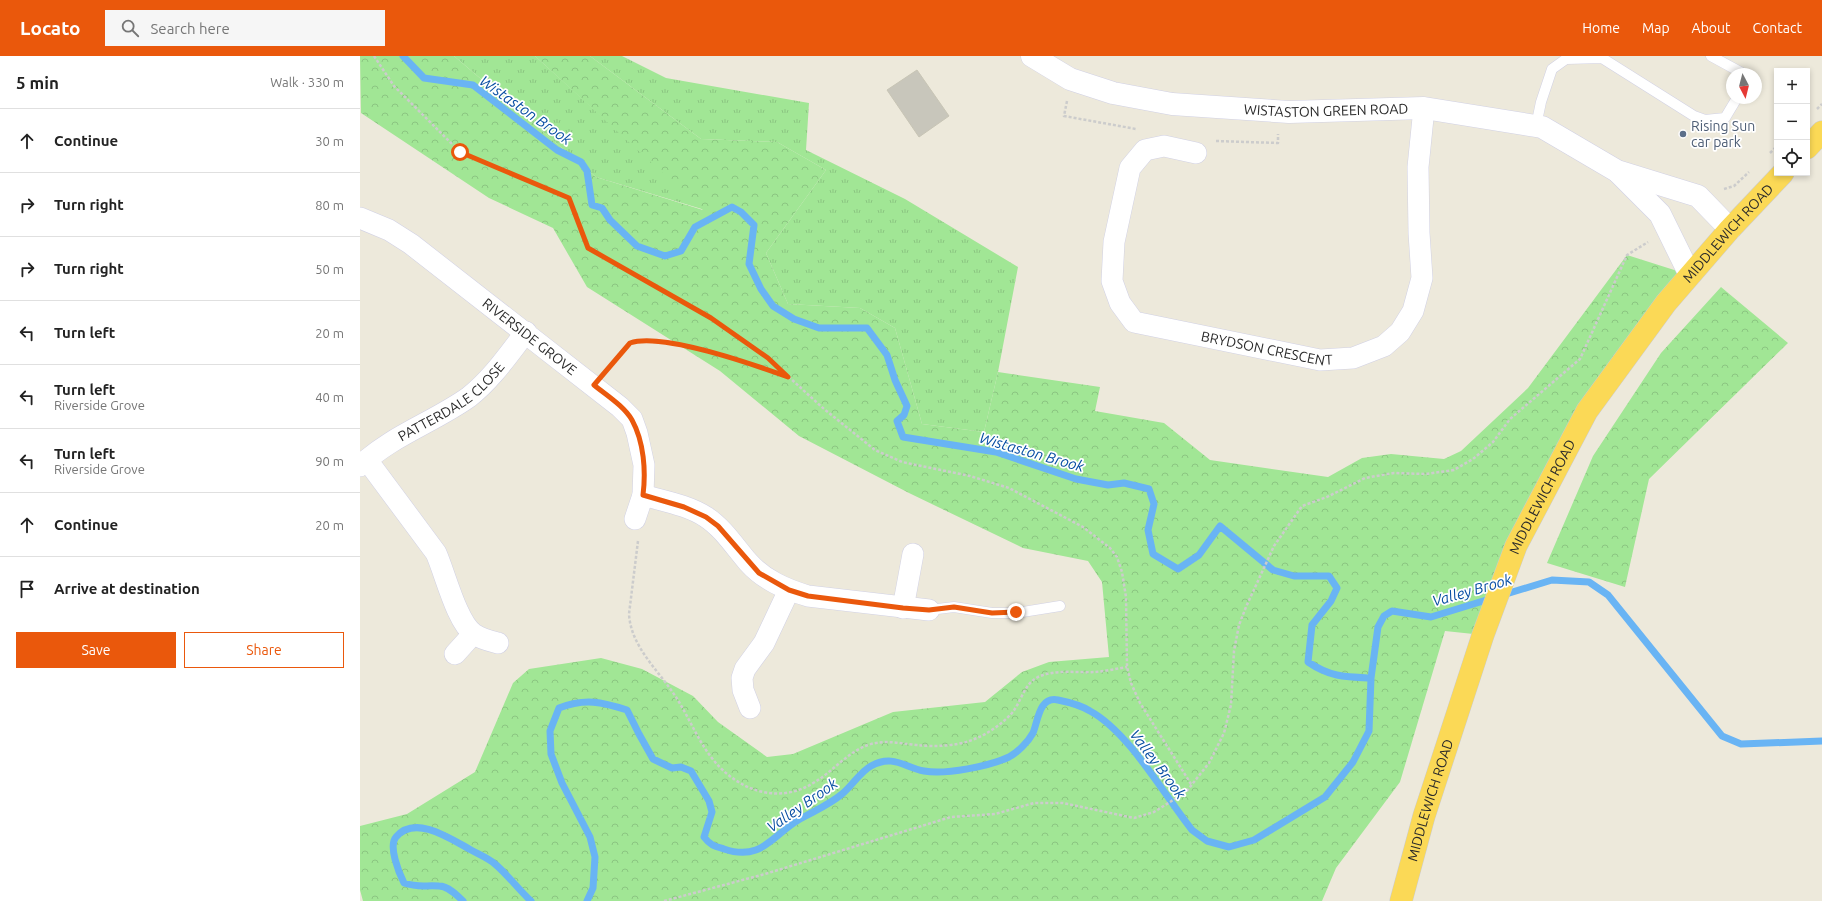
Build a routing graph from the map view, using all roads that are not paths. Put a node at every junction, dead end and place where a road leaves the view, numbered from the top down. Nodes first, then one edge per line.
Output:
1 (1032, 56) edge
2 (1711, 56) edge
3 (1603, 57) edge
4 (1733, 68) edge
5 (1733, 104) edge
6 (1424, 108) junction
7 (1536, 126) junction
8 (1822, 132) edge
9 (1810, 145) edge
10 (1196, 153) road end
11 (1617, 171) junction
12 (1780, 176) edge
13 (360, 218) edge
14 (1730, 229) junction
15 (1690, 275) junction
16 (526, 332) junction
17 (363, 463) edge
18 (643, 495) junction
19 (635, 519) road end
20 (913, 554) dead end
21 (789, 590) junction
22 (1060, 606) dead end
23 (903, 608) junction
24 (929, 610) joint
25 (473, 634) junction
26 (498, 643) dead end
27 (455, 654) dead end
28 (750, 708) dead end
29 (1401, 901) edge

1 - 6 street, WISTASTON GREEN ROAD
2 - 4 lane
3 - 5 lane
3 - 7 lane
6 - 7 street, WISTASTON GREEN ROAD
6 - 10 street, BRYDSON CRESCENT
7 - 11 street, WISTASTON GREEN ROAD
8 - 9 highway
11 - 14 street, WISTASTON GREEN ROAD
11 - 15 street, WISTASTON GREEN ROAD
12 - 14 highway, MIDDLEWICH ROAD
13 - 16 street, RIVERSIDE GROVE
14 - 15 highway, MIDDLEWICH ROAD
15 - 29 highway, MIDDLEWICH ROAD
16 - 17 street, PATTERDALE CLOSE
16 - 18 street, RIVERSIDE GROVE
17 - 25 street, PATTERDALE CLOSE
18 - 19 street, RIVERSIDE GROVE
18 - 21 street
20 - 23 street
21 - 23 street
21 - 28 street
22 - 24 lane
23 - 24 street
25 - 26 street
25 - 27 street

